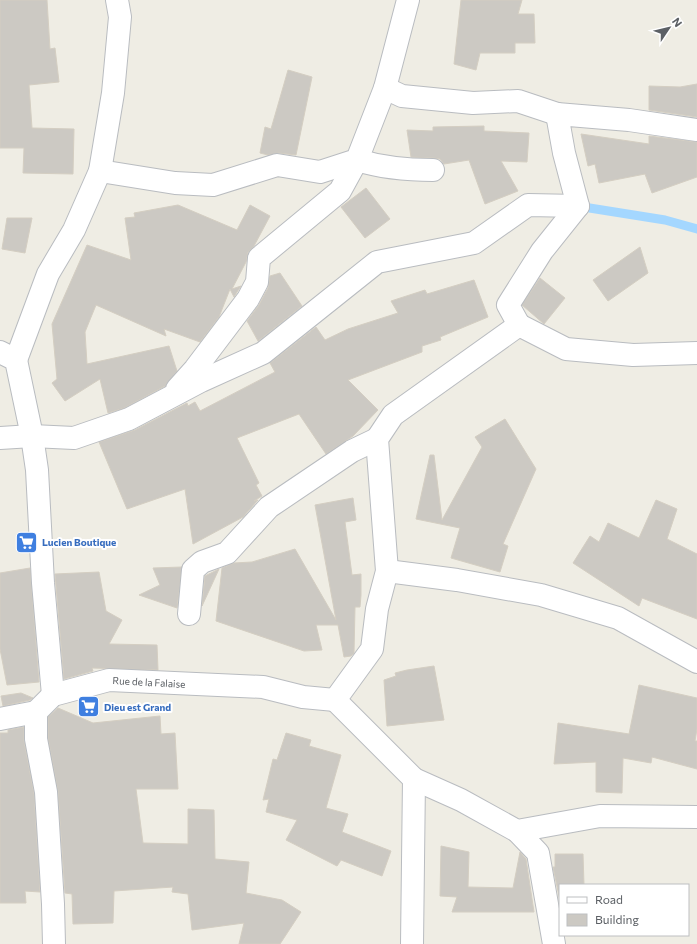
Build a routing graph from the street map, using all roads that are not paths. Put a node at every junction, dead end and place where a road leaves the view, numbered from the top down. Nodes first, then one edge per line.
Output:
1 (117, 0) edge
2 (408, 0) edge
3 (385, 88) junction
4 (557, 114) junction
5 (697, 130) edge
6 (357, 160) junction
7 (433, 170) dead end
8 (100, 171) junction
9 (578, 206) junction
10 (520, 325) junction
11 (697, 353) edge
12 (8, 356) edge
13 (168, 398) junction
14 (32, 436) junction
15 (0, 438) edge
16 (377, 439) junction
17 (387, 571) junction
18 (189, 614) dead end
19 (697, 662) edge
20 (53, 695) junction
21 (335, 700) junction
22 (36, 712) junction
23 (0, 719) edge
24 (414, 778) junction
25 (697, 817) edge
26 (518, 830) junction
27 (54, 944) edge
28 (412, 944) edge
29 (554, 944) edge

1 - 8 street
2 - 3 street
3 - 4 street
3 - 6 street
4 - 5 street
4 - 9 street
6 - 7 street
6 - 8 street
6 - 13 street
8 - 12 street
9 - 10 street
9 - 13 street
10 - 11 street
10 - 16 street
12 - 14 street
13 - 14 street
14 - 15 street
14 - 20 street
16 - 17 street
16 - 18 street
17 - 19 street
17 - 21 street
20 - 21 street, Rue de la Falaise
20 - 22 street
21 - 24 street
22 - 23 street
22 - 27 street
24 - 26 street
24 - 28 street
25 - 26 street
26 - 29 street

